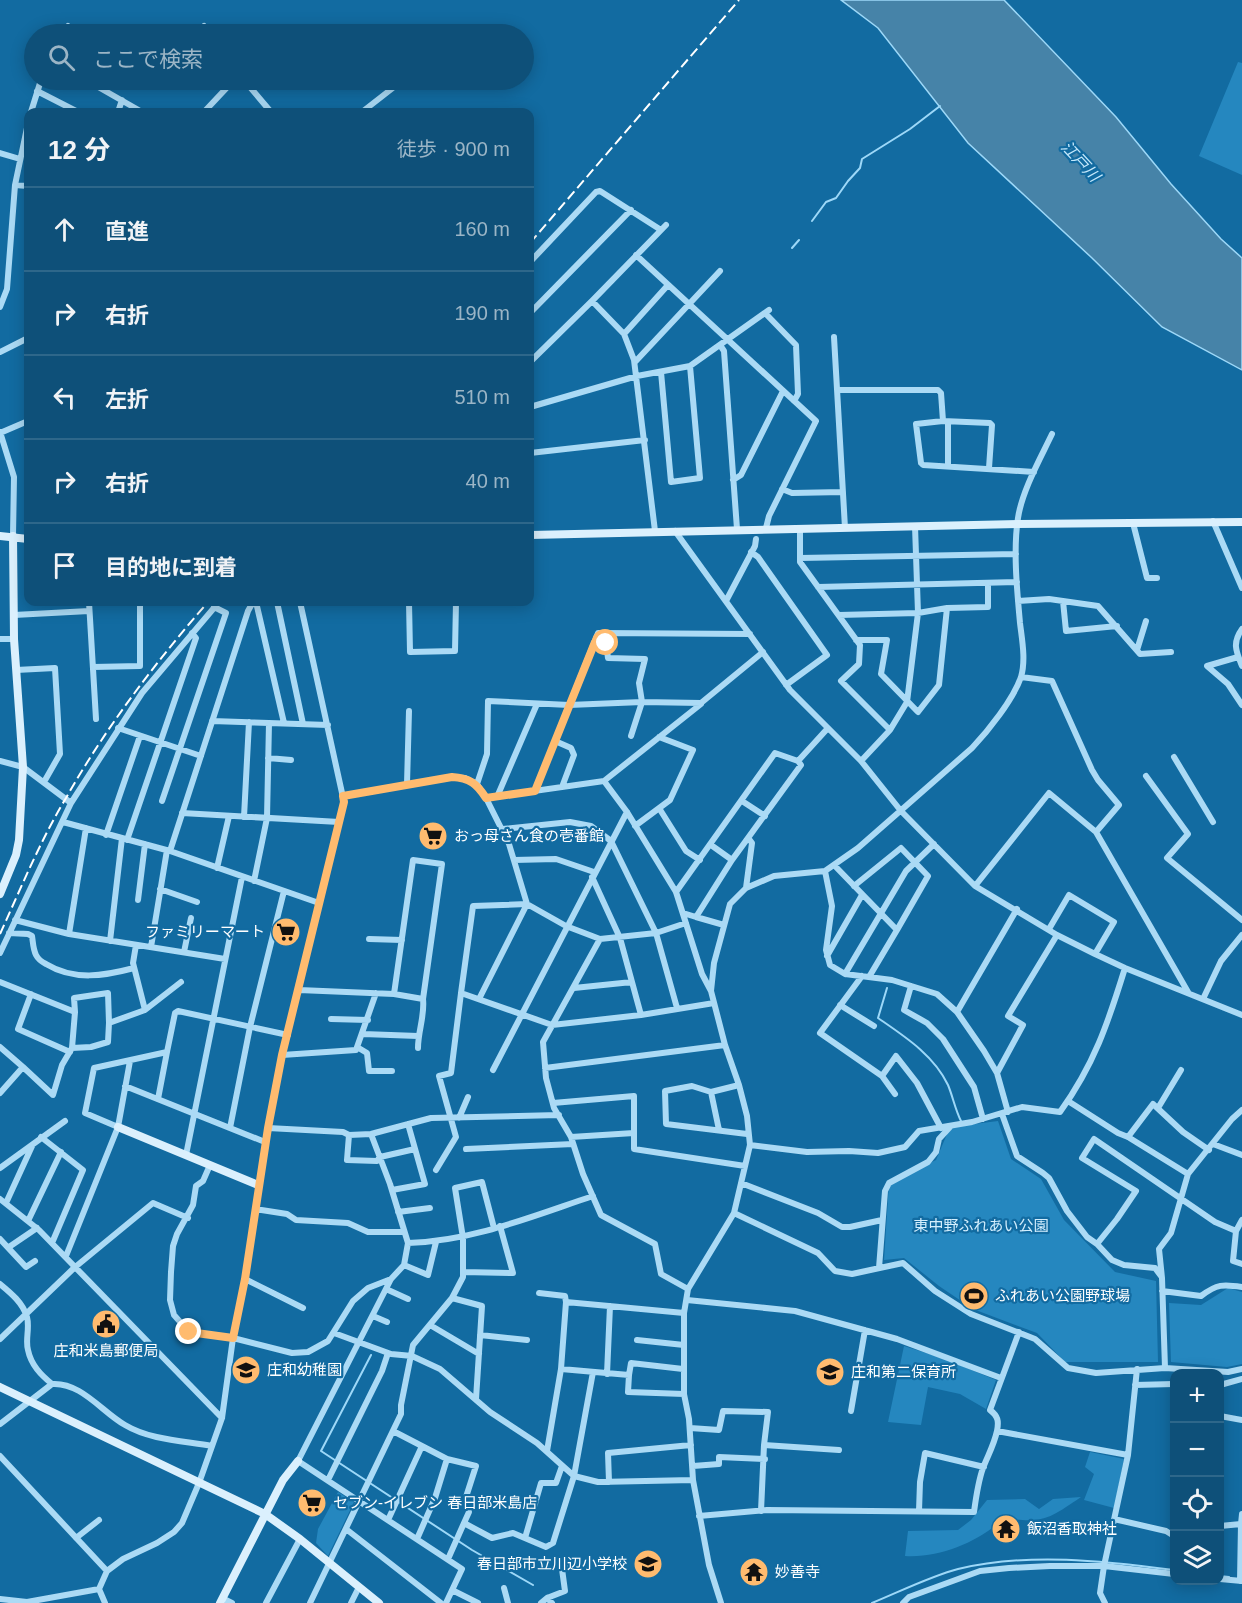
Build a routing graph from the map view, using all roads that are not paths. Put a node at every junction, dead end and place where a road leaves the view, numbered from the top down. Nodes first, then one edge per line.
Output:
1 (104, 90) edge
2 (225, 90) edge
3 (253, 90) edge
4 (390, 90) edge
5 (37, 91) joint
6 (122, 100) junction
7 (32, 108) edge
8 (70, 108) edge
9 (119, 108) edge
10 (135, 108) edge
11 (208, 108) edge
12 (268, 108) edge
13 (367, 108) edge
14 (24, 141) edge
15 (0, 153) edge
16 (20, 159) junction
17 (15, 185) junction
18 (24, 186) edge
19 (631, 210) junction
20 (636, 255) junction
21 (534, 258) edge
22 (720, 271) dead end
23 (8, 279) junction
24 (0, 283) edge
25 (668, 285) junction
26 (592, 301) junction
27 (688, 304) junction
28 (0, 307) edge
29 (534, 309) edge
30 (624, 334) junction
31 (834, 337) dead end
32 (24, 340) edge
33 (728, 340) junction
34 (720, 345) junction
35 (0, 352) edge
36 (534, 358) edge
37 (635, 362) junction
38 (690, 366) junction
39 (661, 372) junction
40 (637, 376) junction
41 (838, 390) junction
42 (783, 391) junction
43 (794, 401) junction
44 (534, 406) edge
45 (945, 422) junction
46 (24, 423) edge
47 (0, 432) edge
48 (1052, 434) dead end
49 (645, 440) junction
50 (534, 453) edge
51 (948, 466) junction
52 (989, 468) junction
53 (1034, 472) junction
54 (733, 480) junction
55 (782, 489) junction
56 (843, 492) junction
57 (1213, 521) junction
58 (1242, 522) edge
59 (1133, 523) junction
60 (1018, 524) junction
61 (915, 526) junction
62 (766, 528) junction
63 (845, 528) junction
64 (737, 529) junction
65 (800, 529) junction
66 (655, 531) junction
67 (675, 531) junction
68 (534, 535) edge
69 (0, 536) edge
70 (13, 536) junction
71 (24, 538) edge
72 (756, 539) dead end
73 (751, 552) junction
74 (1016, 554) junction
75 (916, 556) junction
76 (800, 558) junction
77 (1157, 578) dead end
78 (1017, 582) junction
79 (988, 583) junction
80 (917, 585) junction
81 (818, 587) junction
82 (1242, 588) edge
83 (726, 601) junction
84 (1018, 601) junction
85 (1063, 601) junction
86 (89, 606) edge
87 (140, 606) edge
88 (215, 606) edge
89 (219, 606) edge
90 (252, 606) edge
91 (256, 606) edge
92 (278, 606) edge
93 (301, 606) edge
94 (409, 606) edge
95 (456, 606) edge
96 (947, 608) junction
97 (89, 611) junction
98 (918, 613) junction
99 (14, 615) junction
100 (839, 615) junction
101 (1146, 621) dead end
102 (1117, 626) junction
103 (1242, 628) edge
104 (192, 633) junction
105 (750, 634) junction
106 (0, 639) edge
107 (14, 639) junction
108 (856, 640) junction
109 (595, 642) junction
110 (1137, 650) junction
111 (764, 652) junction
112 (1171, 652) dead end
113 (1238, 657) junction
114 (1242, 666) edge
115 (93, 667) junction
116 (16, 670) junction
117 (1021, 677) junction
118 (786, 685) junction
119 (642, 702) junction
120 (907, 702) junction
121 (537, 704) junction
122 (702, 704) junction
123 (569, 705) junction
124 (1242, 705) edge
125 (409, 711) dead end
126 (96, 719) dead end
127 (212, 721) junction
128 (249, 722) junction
129 (269, 723) junction
130 (284, 723) junction
131 (303, 724) junction
132 (328, 725) junction
133 (828, 728) junction
134 (117, 729) junction
135 (890, 730) junction
136 (140, 736) junction
137 (631, 736) dead end
138 (659, 737) junction
139 (555, 741) junction
140 (160, 743) junction
141 (179, 749) junction
142 (201, 756) junction
143 (1174, 756) dead end
144 (268, 758) junction
145 (291, 759) dead end
146 (0, 761) edge
147 (798, 761) junction
148 (861, 761) junction
149 (23, 766) junction
150 (1146, 776) dead end
151 (604, 781) junction
152 (44, 782) junction
153 (407, 784) junction
154 (477, 784) junction
155 (562, 787) junction
156 (535, 791) junction
157 (343, 796) junction
158 (497, 797) junction
159 (486, 798) junction
160 (162, 801) dead end
161 (742, 801) junction
162 (71, 802) junction
163 (659, 808) junction
164 (901, 811) junction
165 (627, 812) junction
166 (182, 813) junction
167 (229, 816) junction
168 (765, 816) junction
169 (244, 817) junction
170 (267, 818) junction
171 (63, 822) junction
172 (339, 822) junction
173 (1213, 822) dead end
174 (635, 826) junction
175 (86, 828) junction
176 (503, 829) junction
177 (1096, 832) junction
178 (106, 835) junction
179 (125, 839) junction
180 (748, 839) junction
181 (611, 841) junction
182 (145, 844) junction
183 (934, 844) junction
184 (711, 845) junction
185 (168, 851) junction
186 (514, 860) junction
187 (700, 860) junction
188 (732, 860) junction
189 (914, 862) junction
190 (834, 865) junction
191 (217, 868) junction
192 (825, 871) junction
193 (593, 875) junction
194 (242, 877) junction
195 (254, 881) junction
196 (854, 886) junction
197 (975, 886) junction
198 (746, 888) junction
199 (160, 889) junction
200 (284, 891) junction
201 (676, 892) junction
202 (0, 894) edge
203 (862, 895) junction
204 (138, 900) dead end
205 (197, 902) dead end
206 (318, 903) junction
207 (527, 904) junction
208 (1017, 909) junction
209 (683, 912) junction
210 (880, 913) junction
211 (696, 917) junction
212 (191, 918) dead end
213 (15, 920) junction
214 (1242, 920) edge
215 (686, 923) junction
216 (723, 925) junction
217 (566, 926) junction
218 (1049, 929) junction
219 (897, 930) junction
220 (9, 933) junction
221 (656, 933) junction
222 (69, 934) junction
223 (1242, 934) edge
224 (1057, 935) junction
225 (620, 938) junction
226 (369, 939) dead end
227 (600, 939) junction
228 (110, 940) junction
229 (402, 940) junction
230 (136, 945) junction
231 (151, 947) junction
232 (184, 952) junction
233 (0, 953) edge
234 (1095, 954) junction
235 (827, 956) junction
236 (225, 959) junction
237 (134, 968) junction
238 (1125, 968) junction
239 (845, 974) junction
240 (862, 976) junction
241 (869, 977) junction
242 (0, 982) edge
243 (181, 982) dead end
244 (632, 982) junction
245 (911, 986) junction
246 (574, 988) junction
247 (298, 990) junction
248 (711, 992) junction
249 (376, 993) junction
250 (461, 993) junction
251 (1188, 993) junction
252 (31, 994) junction
253 (394, 994) junction
254 (423, 999) junction
255 (479, 999) junction
256 (1203, 999) junction
257 (714, 1003) junction
258 (840, 1005) junction
259 (677, 1008) junction
260 (145, 1011) junction
261 (75, 1012) junction
262 (957, 1012) junction
263 (522, 1014) junction
264 (641, 1015) junction
265 (1242, 1015) edge
266 (213, 1019) junction
267 (331, 1019) dead end
268 (368, 1020) junction
269 (109, 1023) junction
270 (552, 1025) junction
271 (874, 1026) dead end
272 (250, 1027) junction
273 (363, 1034) junction
274 (288, 1035) junction
275 (418, 1036) junction
276 (725, 1045) junction
277 (0, 1047) edge
278 (357, 1047) junction
279 (417, 1048) dead end
280 (71, 1050) junction
281 (167, 1052) junction
282 (282, 1055) junction
283 (130, 1061) junction
284 (23, 1067) junction
285 (545, 1068) junction
286 (493, 1070) dead end
287 (1181, 1070) dead end
288 (392, 1071) dead end
289 (997, 1073) junction
290 (882, 1076) junction
291 (739, 1085) junction
292 (126, 1086) junction
293 (711, 1092) junction
294 (0, 1094) edge
295 (895, 1094) dead end
296 (468, 1097) dead end
297 (158, 1099) junction
298 (1068, 1101) junction
299 (553, 1103) junction
300 (1158, 1108) junction
301 (1242, 1110) edge
302 (194, 1113) junction
303 (1005, 1113) junction
304 (559, 1115) junction
305 (450, 1118) junction
306 (459, 1118) junction
307 (983, 1119) junction
308 (65, 1121) dead end
309 (408, 1124) junction
310 (118, 1127) junction
311 (950, 1127) junction
312 (230, 1128) junction
313 (268, 1128) junction
314 (941, 1128) junction
315 (719, 1130) junction
316 (634, 1133) junction
317 (371, 1134) junction
318 (747, 1134) junction
319 (349, 1136) junction
320 (42, 1137) junction
321 (1128, 1137) junction
322 (572, 1141) junction
323 (265, 1142) junction
324 (33, 1143) junction
325 (750, 1145) junction
326 (1211, 1147) junction
327 (415, 1149) junction
328 (466, 1149) dead end
329 (61, 1152) junction
330 (186, 1155) junction
331 (1242, 1155) edge
332 (380, 1157) junction
333 (210, 1166) junction
334 (745, 1166) junction
335 (0, 1168) edge
336 (436, 1170) dead end
337 (1188, 1174) junction
338 (741, 1183) junction
339 (258, 1185) junction
340 (392, 1190) junction
341 (593, 1196) junction
342 (1181, 1198) junction
343 (0, 1199) edge
344 (6, 1203) junction
345 (430, 1208) dead end
346 (255, 1209) junction
347 (398, 1212) junction
348 (734, 1213) junction
349 (188, 1218) junction
350 (882, 1220) junction
351 (1242, 1220) edge
352 (28, 1221) junction
353 (497, 1227) junction
354 (37, 1228) junction
355 (1236, 1231) junction
356 (404, 1233) junction
357 (463, 1238) junction
358 (0, 1239) edge
359 (436, 1242) junction
360 (52, 1243) junction
361 (408, 1243) junction
362 (1097, 1244) junction
363 (9, 1247) junction
364 (66, 1256) junction
365 (34, 1261) dead end
366 (1242, 1264) edge
367 (404, 1265) junction
368 (74, 1268) junction
369 (879, 1268) junction
370 (463, 1272) junction
371 (1162, 1278) junction
372 (245, 1279) junction
373 (391, 1279) junction
374 (0, 1284) edge
375 (1242, 1287) edge
376 (386, 1289) junction
377 (688, 1289) junction
378 (1162, 1291) junction
379 (540, 1293) dead end
380 (452, 1298) junction
381 (408, 1299) dead end
382 (687, 1300) junction
383 (566, 1302) junction
384 (610, 1306) junction
385 (303, 1308) dead end
386 (684, 1312) junction
387 (25, 1313) junction
388 (373, 1316) junction
389 (387, 1322) dead end
390 (430, 1324) junction
391 (865, 1330) junction
392 (1019, 1332) junction
393 (334, 1333) junction
394 (480, 1335) junction
395 (233, 1338) junction
396 (0, 1339) edge
397 (637, 1340) dead end
398 (527, 1341) dead end
399 (358, 1342) junction
400 (684, 1345) junction
401 (388, 1353) junction
402 (479, 1354) junction
403 (412, 1356) junction
404 (1165, 1368) junction
405 (561, 1369) junction
406 (683, 1369) junction
407 (1137, 1369) junction
408 (1242, 1369) edge
409 (593, 1372) junction
410 (607, 1374) junction
411 (628, 1375) junction
412 (1001, 1378) junction
413 (1242, 1379) edge
414 (52, 1384) junction
415 (1170, 1384) edge
416 (1224, 1384) edge
417 (1135, 1385) junction
418 (0, 1387) edge
419 (684, 1394) junction
420 (476, 1399) junction
421 (29, 1401) junction
422 (851, 1411) dead end
423 (1224, 1417) edge
424 (222, 1418) junction
425 (1242, 1420) edge
426 (0, 1424) edge
427 (690, 1428) junction
428 (393, 1431) junction
429 (997, 1431) junction
430 (764, 1444) junction
431 (212, 1446) junction
432 (423, 1446) junction
433 (691, 1446) junction
434 (839, 1450) dead end
435 (547, 1451) junction
436 (1128, 1455) junction
437 (0, 1456) edge
438 (447, 1459) junction
439 (765, 1459) junction
440 (298, 1461) junction
441 (562, 1466) junction
442 (693, 1466) junction
443 (984, 1467) junction
444 (574, 1476) junction
445 (327, 1480) junction
446 (693, 1480) junction
447 (609, 1482) junction
448 (199, 1483) junction
449 (359, 1501) junction
450 (761, 1511) junction
451 (919, 1511) junction
452 (265, 1514) junction
453 (1242, 1514) edge
454 (699, 1516) junction
455 (1114, 1519) junction
456 (99, 1520) dead end
457 (388, 1520) junction
458 (464, 1523) junction
459 (1241, 1524) edge
460 (1224, 1526) edge
461 (346, 1529) junction
462 (1170, 1534) edge
463 (76, 1538) junction
464 (525, 1538) junction
465 (300, 1539) junction
466 (417, 1539) junction
467 (448, 1559) junction
468 (330, 1564) junction
469 (579, 1566) dead end
470 (1104, 1566) junction
471 (107, 1571) junction
472 (1170, 1574) edge
473 (1224, 1579) edge
474 (1241, 1581) edge
475 (359, 1587) junction
476 (504, 1588) dead end
477 (99, 1590) junction
478 (452, 1590) junction
479 (0, 1599) edge
480 (221, 1601) edge
481 (547, 1601) edge
482 (105, 1603) edge
483 (232, 1603) edge
484 (266, 1603) edge
485 (310, 1603) edge
486 (351, 1603) edge
487 (379, 1603) edge
488 (441, 1603) edge
489 (446, 1603) edge
490 (478, 1603) edge
491 (508, 1603) edge
492 (721, 1603) edge
493 (903, 1603) edge
494 (1105, 1603) edge

1 - 6 street
2 - 11 street
3 - 12 street
4 - 13 street
5 - 7 street
5 - 8 street
6 - 9 street
6 - 10 street
14 - 16 street
15 - 16 street
16 - 17 street
17 - 18 street
17 - 23 street
19 - 20 street
19 - 21 street
19 - 29 street
20 - 25 street
20 - 26 street
22 - 27 street
23 - 24 street
23 - 28 street
25 - 27 street
25 - 30 street
26 - 30 street
26 - 36 street
27 - 33 street
27 - 37 street
30 - 37 street
31 - 41 street
32 - 35 street
33 - 34 street
33 - 42 street
33 - 43 street
34 - 38 street
34 - 54 street
37 - 40 street
38 - 39 street
38 - 39 street
39 - 40 street
40 - 44 street
40 - 49 street
41 - 45 street
41 - 56 street
42 - 43 street
42 - 54 street
43 - 55 street
45 - 51 street
45 - 51 street
45 - 52 street
46 - 47 street
47 - 70 street
48 - 53 street
49 - 50 street
49 - 66 street
51 - 52 street
52 - 53 street
53 - 60 street
54 - 64 street
55 - 56 street
55 - 62 street
56 - 63 street
57 - 58 street
57 - 59 street
57 - 82 street
59 - 60 street
59 - 77 street
60 - 61 street
60 - 74 street
61 - 63 street
61 - 75 street
62 - 64 street
62 - 65 street
63 - 65 street
64 - 67 street
65 - 76 street
66 - 67 street
66 - 68 street
67 - 83 street
69 - 70 street
70 - 71 street
70 - 99 street
72 - 73 street
73 - 83 street
73 - 118 street
74 - 75 street
74 - 78 street
75 - 76 street
75 - 80 street
76 - 81 street
78 - 79 street
78 - 84 street
79 - 80 street
79 - 96 street
80 - 81 street
80 - 98 street
81 - 100 street
83 - 105 street
84 - 85 street
84 - 117 street
85 - 102 street
85 - 102 street
86 - 97 street
87 - 115 street
88 - 104 street
89 - 141 street
90 - 127 street
91 - 130 street
92 - 131 street
93 - 132 street
94 - 95 street
96 - 98 street
96 - 120 street
97 - 99 street
97 - 115 street
98 - 100 street
98 - 120 street
99 - 107 street
100 - 108 street
101 - 110 street
102 - 110 street
103 - 113 street
104 - 134 street
104 - 140 street
105 - 109 street
105 - 111 street
106 - 107 street
107 - 116 street
108 - 120 street
108 - 135 street
109 - 119 street
109 - 123 street
110 - 112 street
111 - 118 street
111 - 122 street
113 - 114 street
113 - 124 street
115 - 126 street
116 - 149 street
116 - 152 street
117 - 164 street
117 - 177 street
118 - 133 street
119 - 122 street
119 - 123 street
119 - 137 street
120 - 135 street
121 - 123 street
121 - 154 street
121 - 158 street
122 - 138 street
123 - 139 street
125 - 153 street
127 - 128 street
127 - 142 street
128 - 129 street
128 - 169 street
129 - 130 street
129 - 144 street
130 - 131 street
131 - 132 street
132 - 157 street
133 - 147 street
133 - 148 street
134 - 136 street
134 - 162 street
135 - 148 street
136 - 140 street
136 - 178 street
138 - 151 street
138 - 163 street
139 - 155 street
139 - 156 street
140 - 141 street
140 - 179 street
141 - 142 street
141 - 160 street
142 - 166 street
143 - 173 street
144 - 145 street
144 - 170 street
146 - 149 street
147 - 161 street
147 - 168 street
148 - 164 street
149 - 152 street
149 - 202 street
150 - 214 street
151 - 155 street
151 - 165 street
152 - 162 street
153 - 154 street
153 - 157 street
154 - 159 street
155 - 156 street
156 - 158 street
157 - 172 street
158 - 159 street
159 - 176 street
161 - 168 street
161 - 184 street
162 - 171 street
163 - 174 street
163 - 187 street
164 - 183 street
164 - 190 street
165 - 174 street
165 - 181 street
166 - 167 street
166 - 185 street
167 - 169 street
167 - 191 street
168 - 180 street
169 - 170 street
170 - 172 street
170 - 195 street
171 - 175 street
171 - 213 street
172 - 206 street
174 - 201 street
175 - 178 street
175 - 222 street
176 - 181 street
176 - 186 street
177 - 197 street
177 - 251 street
178 - 179 street
179 - 182 street
179 - 228 street
180 - 188 street
180 - 198 street
181 - 193 street
181 - 221 street
182 - 185 street
182 - 204 street
183 - 189 street
183 - 197 street
184 - 187 street
184 - 188 street
185 - 191 street
185 - 199 street
186 - 193 street
186 - 207 street
187 - 201 street
188 - 211 street
189 - 196 street
189 - 210 street
189 - 219 street
190 - 192 street
190 - 196 street
191 - 194 street
192 - 198 street
192 - 235 street
193 - 217 street
193 - 225 street
194 - 195 street
194 - 236 street
195 - 200 street
196 - 203 street
197 - 208 street
198 - 216 street
199 - 205 street
199 - 231 street
200 - 206 street
200 - 272 street
201 - 209 street
203 - 210 street
203 - 235 street
206 - 247 street
207 - 217 street
207 - 250 street
207 - 255 street
208 - 218 street
208 - 262 street
209 - 211 street
209 - 215 street
210 - 219 street
210 - 239 street
211 - 216 street
212 - 232 street
213 - 220 street
213 - 222 street
215 - 221 street
215 - 248 street
216 - 248 street
217 - 227 street
217 - 263 street
218 - 224 street
218 - 234 street
219 - 241 street
220 - 233 street
220 - 237 street
221 - 225 street
221 - 259 street
222 - 228 street
223 - 256 street
224 - 234 street
224 - 289 street
225 - 227 street
225 - 244 street
226 - 229 street
227 - 246 street
228 - 230 street
229 - 253 street
229 - 254 street
230 - 231 street
230 - 237 street
231 - 232 street
232 - 236 street
234 - 238 street
235 - 239 street
236 - 266 street
237 - 260 street
238 - 251 street
238 - 298 street
239 - 240 street
240 - 241 street
240 - 258 street
241 - 245 street
242 - 252 street
243 - 260 street
244 - 246 street
244 - 264 street
245 - 262 street
245 - 307 street
246 - 270 street
247 - 249 street
247 - 274 street
248 - 257 street
249 - 253 street
249 - 268 street
250 - 255 street
250 - 305 street
251 - 256 street
252 - 261 street
252 - 280 street
253 - 254 street
254 - 275 street
255 - 263 street
256 - 265 street
257 - 259 street
257 - 276 street
258 - 271 street
258 - 290 street
259 - 264 street
260 - 269 street
261 - 269 street
261 - 280 street
262 - 289 street
263 - 270 street
263 - 286 street
264 - 270 street
266 - 272 street
266 - 281 street
266 - 302 street
267 - 268 street
268 - 273 street
269 - 280 street
270 - 285 street
272 - 274 street
272 - 312 street
273 - 275 street
273 - 278 street
274 - 282 street
275 - 279 street
276 - 285 street
276 - 291 street
277 - 284 street
278 - 282 street
278 - 288 street
280 - 284 street
281 - 283 street
281 - 297 street
282 - 313 street
283 - 292 street
283 - 310 street
284 - 294 street
285 - 299 street
287 - 300 street
289 - 303 street
290 - 295 street
290 - 314 street
291 - 293 street
291 - 318 street
292 - 297 street
292 - 310 street
293 - 315 street
293 - 315 street
296 - 306 street
297 - 302 street
298 - 303 street
298 - 321 street
299 - 304 street
299 - 316 street
300 - 321 street
300 - 326 street
301 - 326 street
302 - 312 street
302 - 330 street
303 - 307 street
303 - 362 street
304 - 306 street
304 - 322 street
305 - 306 street
305 - 309 street
305 - 336 street
307 - 311 street
308 - 320 street
309 - 317 street
309 - 327 street
310 - 330 street
310 - 364 street
311 - 314 street
311 - 350 street
312 - 323 street
313 - 319 street
313 - 323 street
314 - 325 street
315 - 318 street
316 - 322 street
316 - 334 street
317 - 319 street
317 - 332 street
318 - 325 street
319 - 332 street
320 - 324 street
320 - 329 street
321 - 337 street
322 - 328 street
322 - 341 street
323 - 339 street
324 - 335 street
324 - 344 street
325 - 334 street
326 - 331 street
326 - 337 street
327 - 332 street
327 - 340 street
329 - 352 street
329 - 360 street
330 - 333 street
332 - 340 street
333 - 339 street
333 - 349 street
334 - 338 street
337 - 342 street
338 - 348 street
338 - 350 street
339 - 346 street
340 - 347 street
341 - 353 street
341 - 377 street
342 - 355 street
342 - 362 street
342 - 371 street
343 - 344 street
344 - 352 street
345 - 347 street
346 - 356 street
346 - 372 street
347 - 356 street
348 - 369 street
348 - 377 street
349 - 368 street
349 - 395 street
350 - 369 street
351 - 355 street
352 - 354 street
353 - 357 street
353 - 357 street
353 - 370 street
354 - 360 street
354 - 363 street
355 - 366 street
356 - 361 street
357 - 359 street
357 - 370 street
358 - 363 street
359 - 361 street
359 - 367 street
360 - 364 street
361 - 367 street
362 - 371 street
363 - 365 street
364 - 368 street
367 - 373 street
368 - 387 street
368 - 424 street
369 - 392 street
370 - 380 street
371 - 378 street
372 - 385 street
372 - 395 street
373 - 376 street
373 - 393 street
374 - 387 street
375 - 378 street
376 - 381 street
376 - 388 street
377 - 382 street
378 - 404 street
379 - 383 street
380 - 390 street
380 - 394 street
382 - 386 street
382 - 391 street
383 - 384 street
383 - 405 street
384 - 386 street
384 - 410 street
386 - 400 street
387 - 396 street
387 - 414 street
388 - 389 street
388 - 399 street
390 - 402 street
390 - 403 street
391 - 412 street
391 - 422 street
392 - 407 street
392 - 412 street
393 - 395 street
393 - 399 street
394 - 398 street
394 - 402 street
395 - 424 street
397 - 400 street
399 - 401 street
399 - 440 street
400 - 406 street
401 - 403 street
401 - 445 street
402 - 420 street
403 - 420 street
403 - 428 street
404 - 407 street
404 - 408 street
405 - 409 street
405 - 435 street
406 - 411 street
406 - 419 street
407 - 417 street
409 - 410 street
409 - 444 street
410 - 411 street
411 - 419 street
412 - 429 street
413 - 416 street
414 - 421 street
414 - 431 street
415 - 417 street
417 - 436 street
418 - 421 street
419 - 427 street
420 - 435 street
421 - 426 street
421 - 448 street
423 - 425 street
424 - 431 street
427 - 430 street
427 - 433 street
428 - 432 street
428 - 449 street
429 - 436 street
429 - 443 street
430 - 434 street
430 - 439 street
431 - 448 street
432 - 438 street
432 - 457 street
433 - 442 street
433 - 447 street
435 - 441 street
436 - 455 street
437 - 463 street
438 - 458 street
438 - 466 street
439 - 442 street
439 - 450 street
440 - 445 street
440 - 452 street
441 - 444 street
441 - 464 street
442 - 446 street
443 - 451 street
443 - 451 street
444 - 447 street
444 - 464 street
445 - 449 street
446 - 447 street
446 - 454 street
448 - 452 street
448 - 471 street
449 - 457 street
449 - 461 street
450 - 451 street
450 - 454 street
452 - 465 street
452 - 480 street
453 - 459 street
454 - 492 street
455 - 462 street
455 - 470 street
456 - 463 street
457 - 466 street
458 - 464 street
458 - 467 street
459 - 460 street
459 - 474 street
461 - 468 street
461 - 488 street
463 - 471 street
465 - 468 street
465 - 484 street
466 - 467 street
467 - 478 street
468 - 475 street
468 - 485 street
469 - 481 street
470 - 472 street
470 - 493 street
470 - 494 street
471 - 477 street
473 - 474 street
475 - 486 street
475 - 487 street
476 - 491 street
477 - 479 street
477 - 482 street
478 - 489 street
478 - 490 street
480 - 483 street

